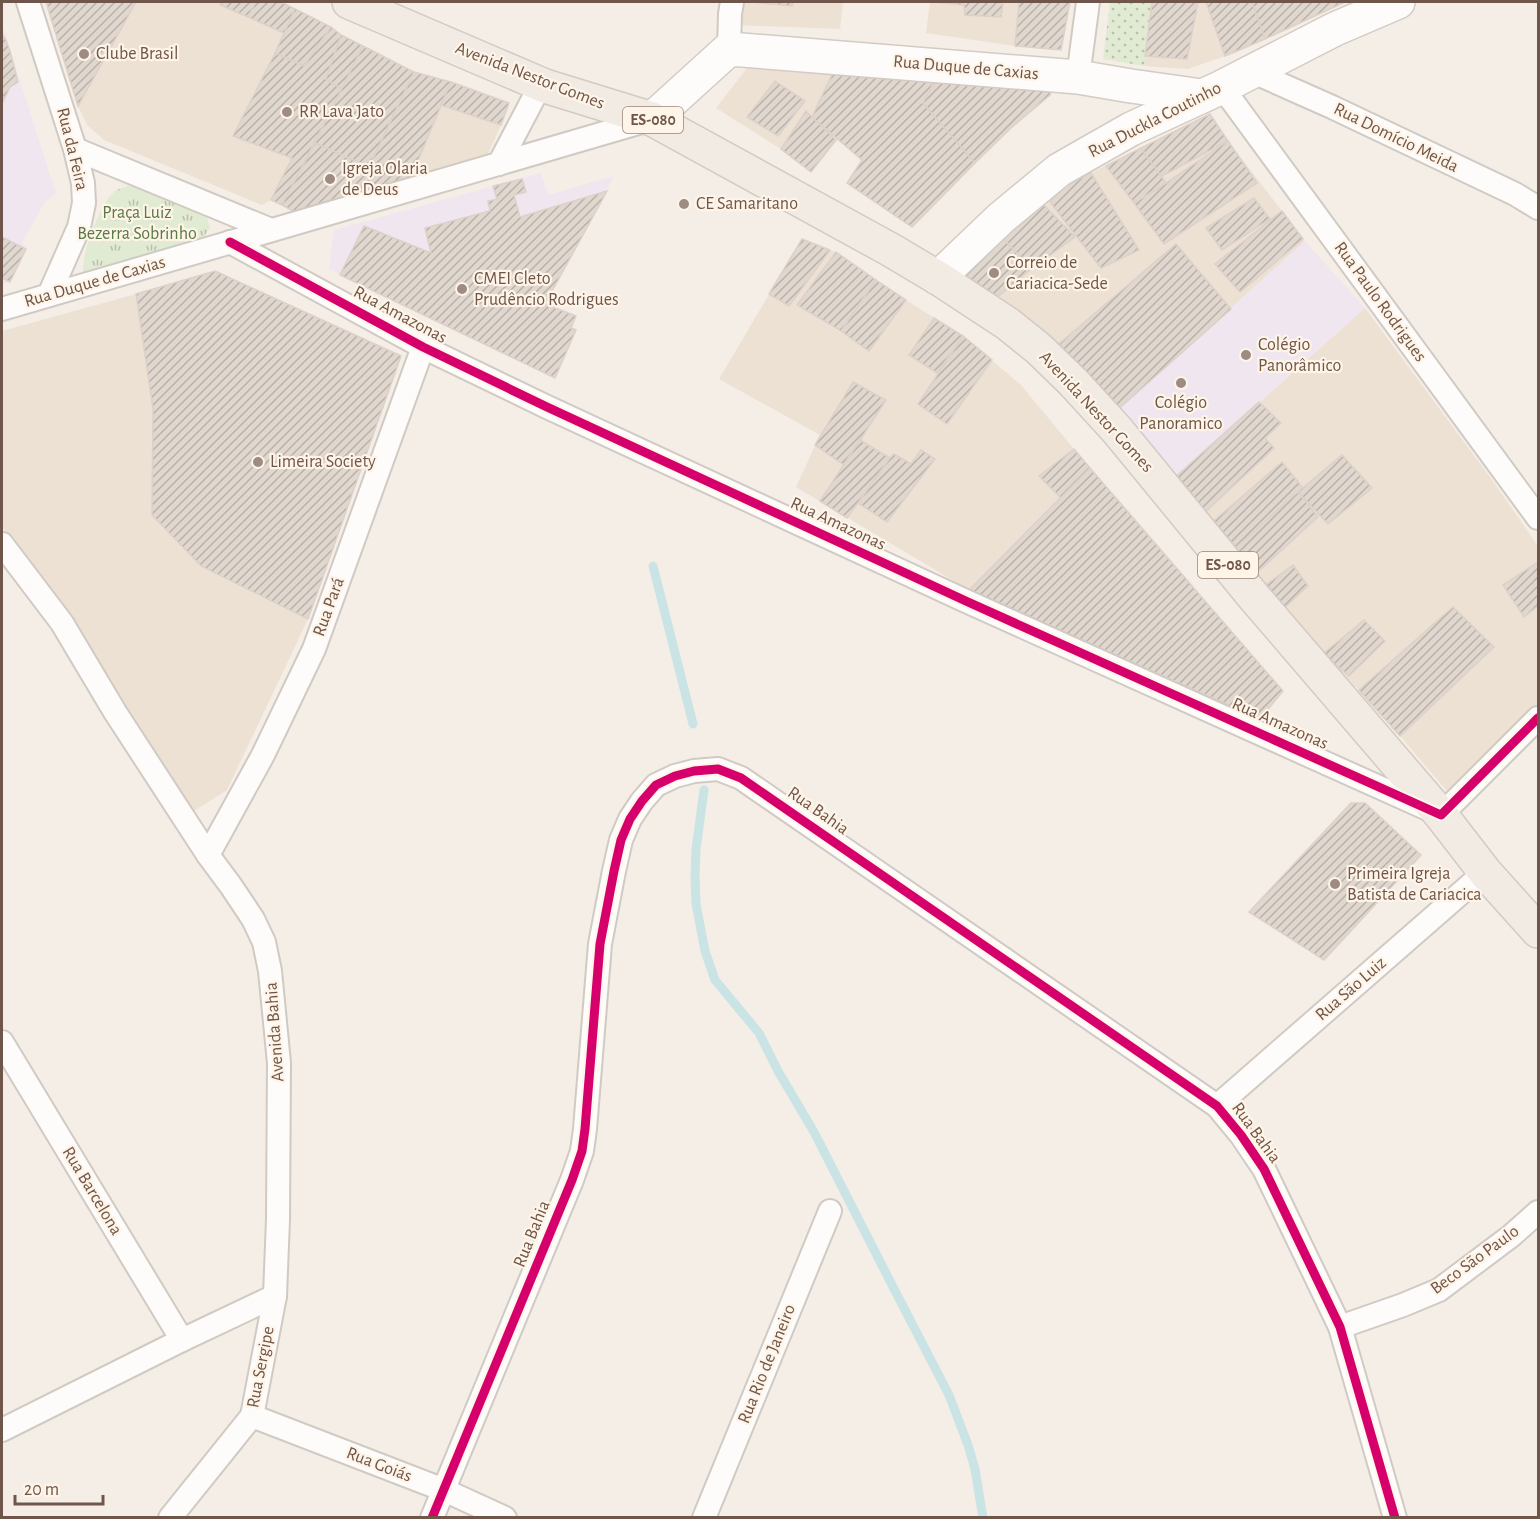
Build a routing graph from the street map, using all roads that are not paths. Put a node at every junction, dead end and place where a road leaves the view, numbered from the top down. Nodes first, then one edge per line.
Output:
1 (28, 2) edge
2 (349, 2) edge
3 (732, 2) edge
4 (1088, 2) edge
5 (1398, 2) edge
6 (729, 49) junction
7 (1251, 71) junction
8 (1090, 79) junction
9 (541, 84) junction
10 (1212, 91) junction
11 (652, 119) junction
12 (1097, 148) junction
13 (75, 149) junction
14 (499, 164) junction
15 (1539, 208) edge
16 (271, 230) junction
17 (230, 242) junction
18 (938, 278) junction
19 (49, 295) junction
20 (2, 309) edge
21 (423, 347) junction
22 (1539, 518) edge
23 (2, 544) edge
24 (1539, 718) edge
25 (1441, 814) junction
26 (208, 855) junction
27 (1485, 872) junction
28 (1539, 931) edge
29 (2, 1042) edge
30 (1216, 1106) junction
31 (830, 1211) dead end
32 (1539, 1212) edge
33 (275, 1296) junction
34 (1340, 1327) junction
35 (182, 1340) junction
36 (252, 1416) junction
37 (2, 1430) edge
38 (444, 1490) junction
39 (170, 1518) edge
40 (432, 1518) edge
41 (505, 1518) edge
42 (704, 1518) edge
43 (1395, 1518) edge

1 - 13 street, Rua da Feira
2 - 9 main road, Avenida Nestor Gomes / ES-080
3 - 6 street
4 - 8 street
5 - 7 street, Rua Duckla Coutinho
6 - 8 street, Rua Duque de Caxias
6 - 11 street
7 - 10 street, Rua Duckla Coutinho
7 - 15 street, Rua Domício Meida
8 - 10 street, Rua Duque de Caxias
8 - 12 street
9 - 11 main road, Avenida Nestor Gomes / ES-080
9 - 14 street
10 - 12 street, Rua Duckla Coutinho
10 - 22 street, Rua Paulo Rodrigues
11 - 14 street, Rua Duque de Caxias
11 - 18 main road, Avenida Nestor Gomes / ES-080
12 - 18 street, Rua Duckla Coutinho
13 - 16 street
13 - 19 street, Rua da Feira
14 - 16 street, Rua Duque de Caxias
16 - 17 street, Rua Duque de Caxias
17 - 19 street, Rua Duque de Caxias
17 - 21 street, Rua Amazonas
18 - 25 main road, Avenida Nestor Gomes / ES-080
19 - 20 street, Rua Duque de Caxias
21 - 25 street, Rua Amazonas
21 - 26 street, Rua Pará
23 - 26 street, Avenida Bahia
24 - 25 street
25 - 27 main road, Avenida Nestor Gomes / ES-080
26 - 33 street, Avenida Bahia
27 - 28 main road, Avenida Nestor Gomes / ES-080
27 - 30 street, Rua São Luiz
29 - 35 street, Rua Barcelona
30 - 34 street, Rua Bahia
30 - 38 street, Rua Bahia
31 - 42 street, Rua Rio de Janeiro
32 - 34 street, Beco São Paulo
33 - 35 street
33 - 36 street, Rua Sergipe
34 - 43 street, Rua Bahia
35 - 37 street
36 - 38 street, Rua Goiás
36 - 39 street, Rua Sergipe
38 - 40 street, Rua Bahia
38 - 41 street, Rua Goiás

